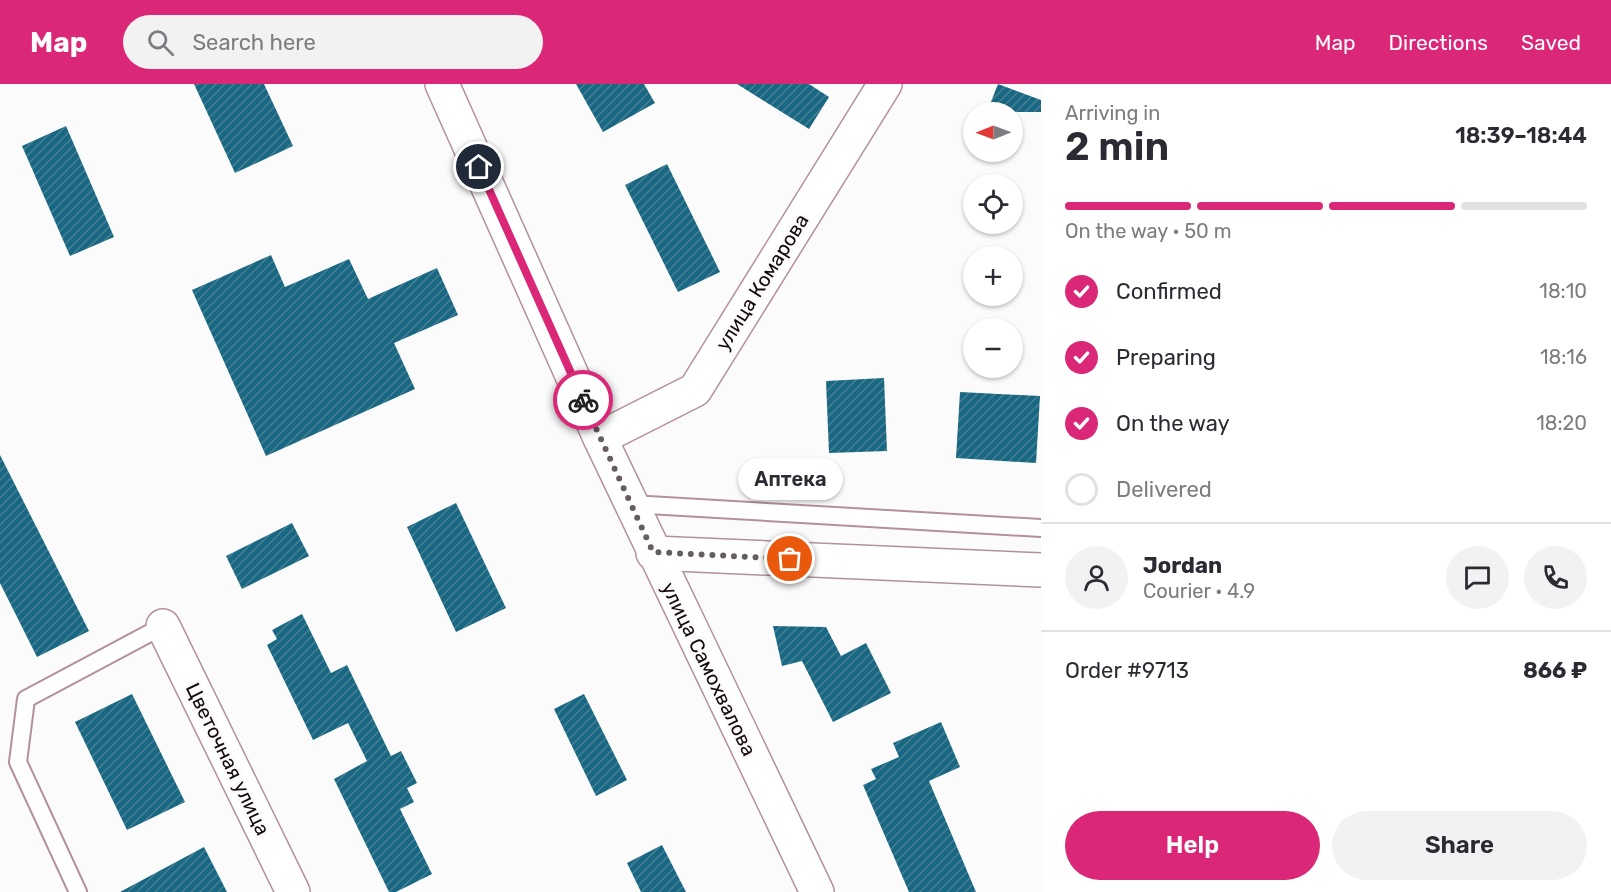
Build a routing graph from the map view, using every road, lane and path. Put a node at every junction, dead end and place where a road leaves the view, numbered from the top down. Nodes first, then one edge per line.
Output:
1 (442, 84) edge
2 (885, 84) edge
3 (600, 438) junction
4 (631, 504) junction
5 (1041, 528) edge
6 (653, 552) junction
7 (1041, 570) edge
8 (163, 626) joint
9 (78, 892) edge
10 (293, 892) edge
11 (816, 892) edge

1 - 3 street, улица Самохвалова
2 - 3 street, улица Комарова
3 - 4 street, улица Самохвалова
4 - 5 lane
4 - 6 street, улица Самохвалова
6 - 7 street
6 - 11 street, улица Самохвалова
8 - 9 lane
8 - 10 street, Цветочная улица

